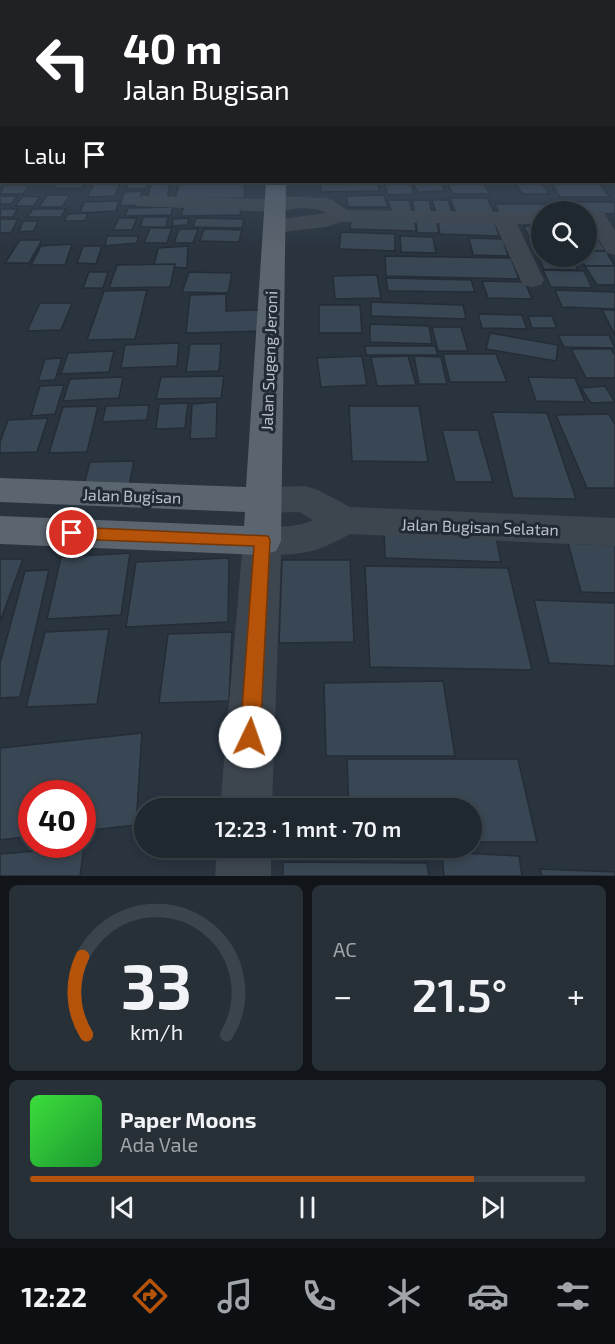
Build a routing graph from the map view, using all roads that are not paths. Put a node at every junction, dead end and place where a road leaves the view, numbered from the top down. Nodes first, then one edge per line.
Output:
1 (144, 202) dead end
2 (275, 204) edge
3 (503, 218) junction
4 (531, 218) edge
5 (599, 218) edge
6 (615, 248) edge
7 (532, 280) dead end
8 (0, 490) edge
9 (263, 520) junction
10 (0, 530) edge
11 (615, 532) edge
12 (247, 798) edge
13 (244, 858) edge
14 (243, 876) edge

1 - 2 street
2 - 3 street
2 - 9 main road, Jalan Sugeng Jeroni
3 - 4 street
3 - 7 street
5 - 6 street
8 - 9 main road, Jalan Bugisan
9 - 10 main road
9 - 11 street, Jalan Bugisan Selatan
9 - 12 street
13 - 14 street

